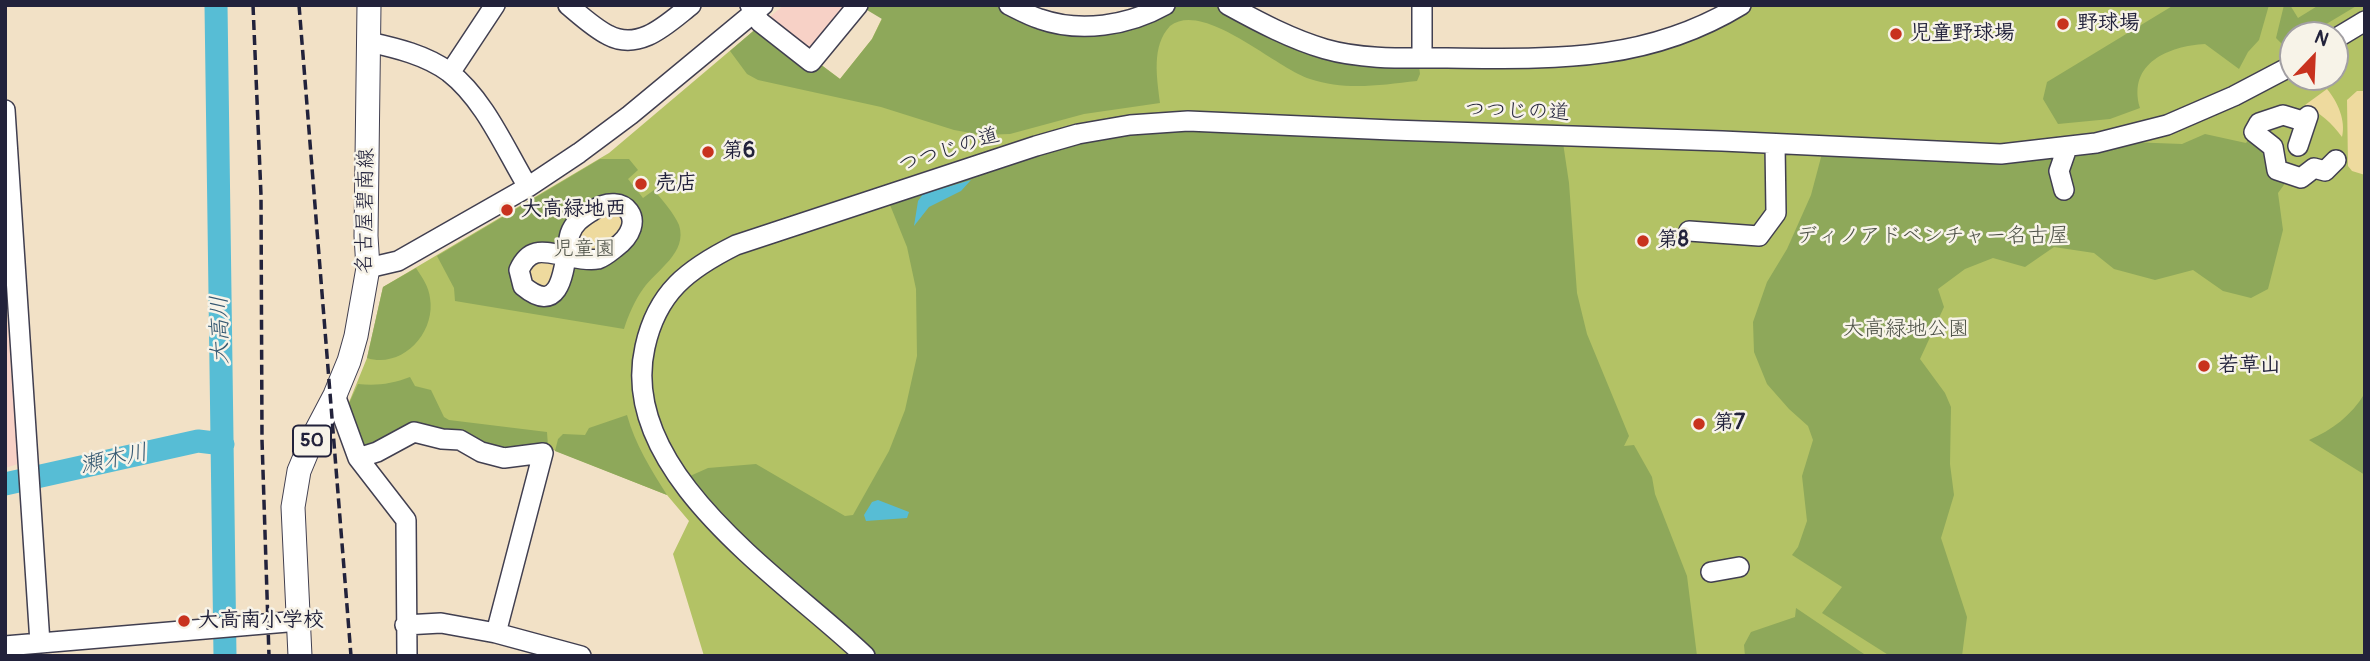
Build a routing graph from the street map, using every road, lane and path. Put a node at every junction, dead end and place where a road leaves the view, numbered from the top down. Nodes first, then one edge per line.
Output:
1 (369, 5) edge
2 (495, 5) edge
3 (568, 5) edge
4 (691, 5) edge
5 (858, 5) edge
6 (1009, 5) edge
7 (1165, 5) edge
8 (1228, 5) edge
9 (1422, 5) edge
10 (1741, 5) edge
11 (756, 8) edge
12 (2365, 21) edge
13 (2349, 31) edge
14 (369, 42) junction
15 (1422, 58) junction
16 (2279, 72) edge
17 (450, 73) junction
18 (5, 110) edge
19 (1775, 144) junction
20 (2298, 146) dead end
21 (2067, 148) junction
22 (2336, 160) dead end
23 (528, 187) junction
24 (2064, 190) dead end
25 (1689, 231) dead end
26 (368, 268) junction
27 (11, 274) edge
28 (335, 396) junction
29 (358, 458) junction
30 (1739, 567) dead end
31 (1711, 572) dead end
32 (299, 621) junction
33 (405, 625) junction
34 (496, 633) junction
35 (40, 643) junction
36 (5, 646) edge
37 (300, 656) edge
38 (407, 656) edge
39 (580, 656) edge
40 (865, 656) edge

1 - 14 main road, 名古屋碧南線 / 50
2 - 17 street
3 - 4 street
5 - 11 street
6 - 7 street
8 - 15 street
9 - 15 street
10 - 15 street
11 - 23 street
12 - 13 street
14 - 17 street
14 - 26 main road, 名古屋碧南線 / 50
16 - 21 street, つつじの道
17 - 23 street
18 - 27 street
19 - 21 street, つつじの道
19 - 25 street
19 - 40 street, つつじの道
20 - 22 street
21 - 24 street
23 - 26 street
26 - 28 main road, 名古屋碧南線 / 50
27 - 35 street
28 - 29 street
28 - 32 main road, 名古屋碧南線 / 50
29 - 33 street
29 - 34 street
30 - 31 street
32 - 35 street
32 - 37 main road, 名古屋碧南線 / 50
33 - 34 street
33 - 38 street
34 - 39 street
35 - 36 street

